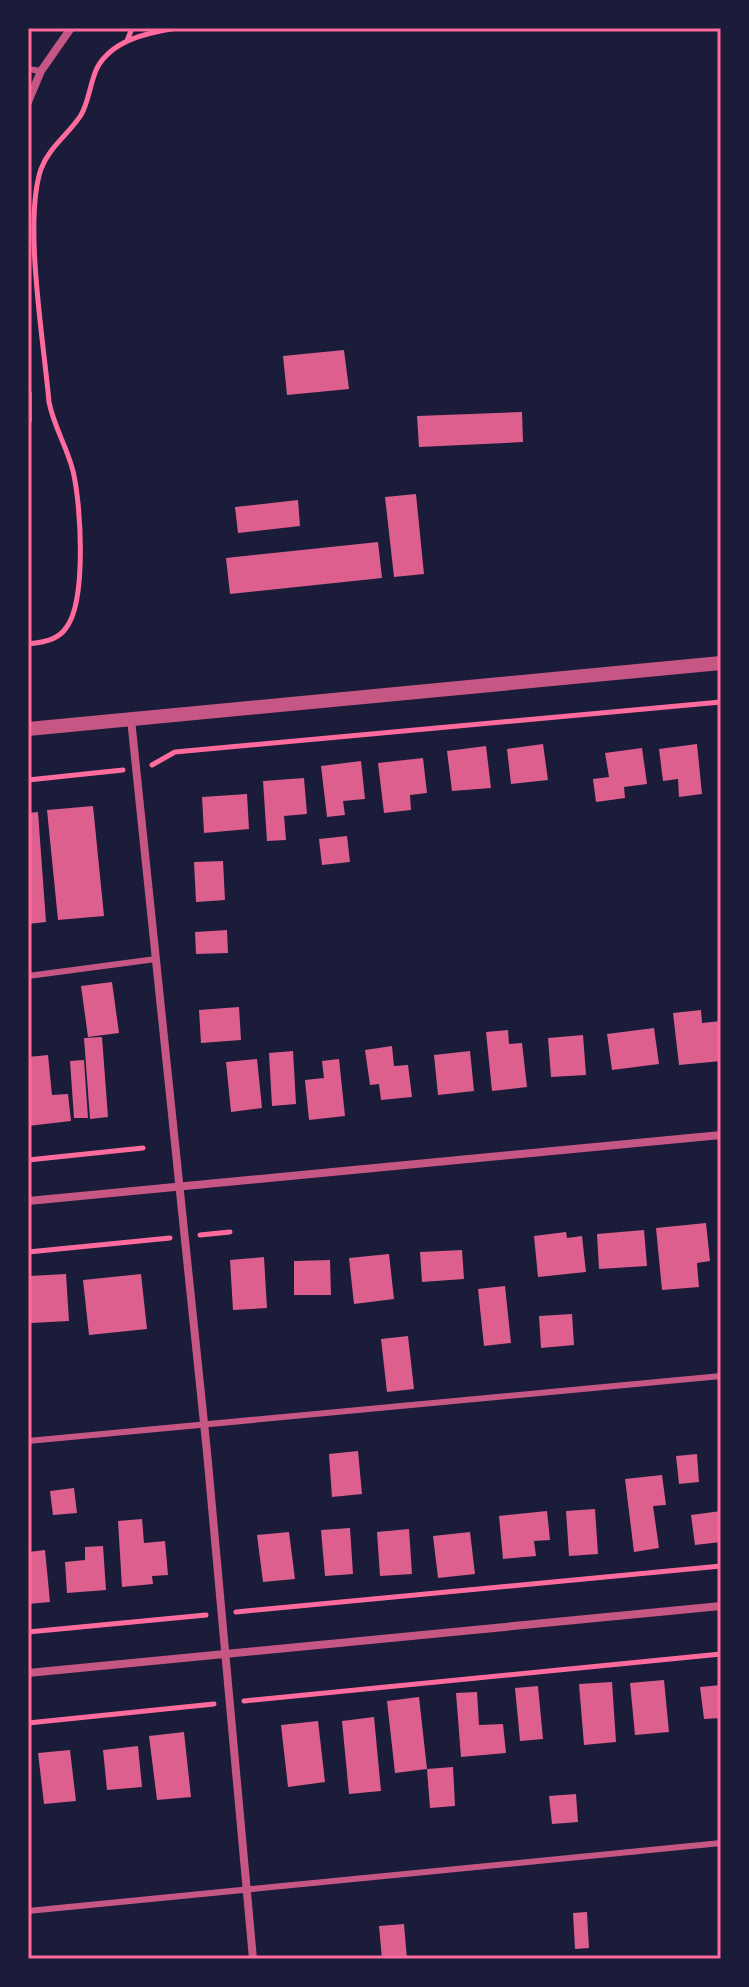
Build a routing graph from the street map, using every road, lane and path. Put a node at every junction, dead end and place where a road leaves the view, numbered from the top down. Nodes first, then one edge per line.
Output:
1 (71, 28) edge
2 (132, 28) edge
3 (174, 28) edge
4 (127, 42) junction
5 (28, 69) edge
6 (41, 71) junction
7 (28, 102) edge
8 (28, 394) edge
9 (28, 420) edge
10 (28, 644) edge
11 (721, 663) edge
12 (721, 702) edge
13 (131, 719) junction
14 (28, 729) edge
15 (136, 767) junction
16 (28, 780) edge
17 (156, 959) junction
18 (28, 976) edge
19 (721, 1135) edge
20 (143, 1148) dead end
21 (28, 1160) edge
22 (179, 1186) junction
23 (28, 1201) edge
24 (230, 1232) dead end
25 (184, 1237) junction
26 (28, 1252) edge
27 (721, 1376) edge
28 (204, 1425) junction
29 (28, 1441) edge
30 (721, 1566) edge
31 (721, 1606) edge
32 (221, 1614) junction
33 (28, 1632) edge
34 (225, 1654) junction
35 (721, 1654) edge
36 (28, 1673) edge
37 (229, 1702) junction
38 (28, 1723) edge
39 (721, 1843) edge
40 (246, 1890) junction
41 (28, 1911) edge
42 (253, 1959) edge

1 - 6 street
2 - 4 path
3 - 4 path
4 - 10 path
5 - 6 lane
6 - 7 street
8 - 9 street
11 - 13 street
12 - 15 path
13 - 14 street
13 - 15 street
15 - 16 path
15 - 17 street
17 - 18 lane
17 - 22 street
19 - 22 street
20 - 21 path
22 - 23 street
22 - 25 street
24 - 25 path
25 - 26 path
25 - 28 street
27 - 28 lane
28 - 29 lane
28 - 32 street
30 - 32 path
31 - 34 street
32 - 33 path
32 - 34 street
34 - 36 street
34 - 37 street
35 - 37 path
37 - 38 path
37 - 40 street
39 - 40 lane
40 - 41 lane
40 - 42 street

